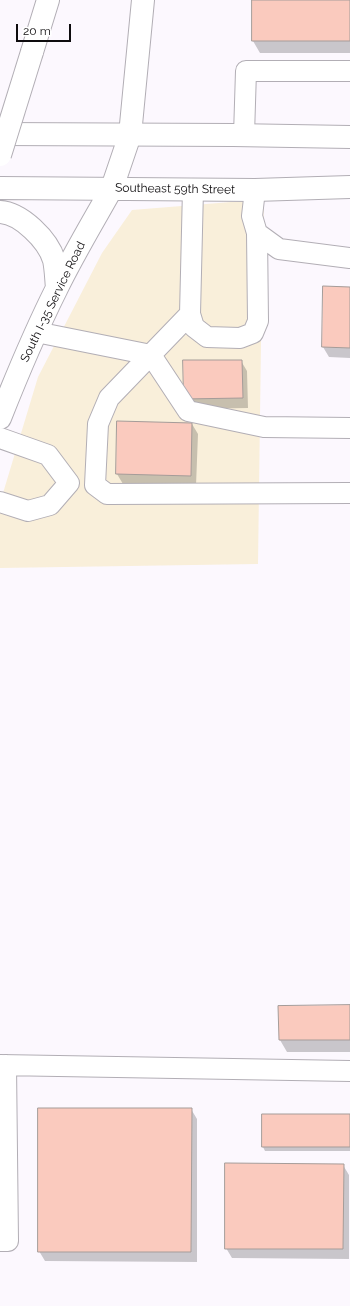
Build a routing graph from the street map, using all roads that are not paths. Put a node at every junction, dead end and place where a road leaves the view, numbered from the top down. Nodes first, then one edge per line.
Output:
1 (48, 0) edge
2 (143, 0) edge
3 (350, 71) edge
4 (0, 134) edge
5 (130, 135) junction
6 (244, 135) junction
7 (350, 137) edge
8 (0, 155) edge
9 (350, 187) edge
10 (0, 188) edge
11 (112, 188) junction
12 (193, 189) junction
13 (255, 190) junction
14 (0, 212) edge
15 (257, 233) junction
16 (350, 258) edge
17 (57, 288) junction
18 (190, 314) junction
19 (36, 332) junction
20 (150, 355) junction
21 (0, 418) edge
22 (350, 428) edge
23 (0, 438) edge
24 (69, 482) junction
25 (95, 485) junction
26 (350, 493) edge
27 (0, 502) edge
28 (3, 1065) edge
29 (350, 1070) edge
30 (0, 1241) edge

1 - 8 main road, bridge
2 - 5 main road, South I-35 Service Road
3 - 6 street
4 - 5 main road
5 - 6 main road
5 - 11 main road, South I-35 Service Road
6 - 7 main road
9 - 13 main road, Southeast 59th Street
10 - 11 main road, Southeast 59th Street
11 - 12 main road, Southeast 59th Street
11 - 17 main road, South I-35 Service Road
12 - 13 main road, Southeast 59th Street
12 - 18 street
13 - 15 street
14 - 17 main road
15 - 16 street
15 - 18 street
17 - 19 main road, South I-35 Service Road
18 - 20 street
19 - 20 street
19 - 21 main road, South I-35 Service Road
20 - 22 street
20 - 25 street
23 - 24 street
24 - 25 street
24 - 27 street
25 - 26 street
28 - 29 street
28 - 30 street

